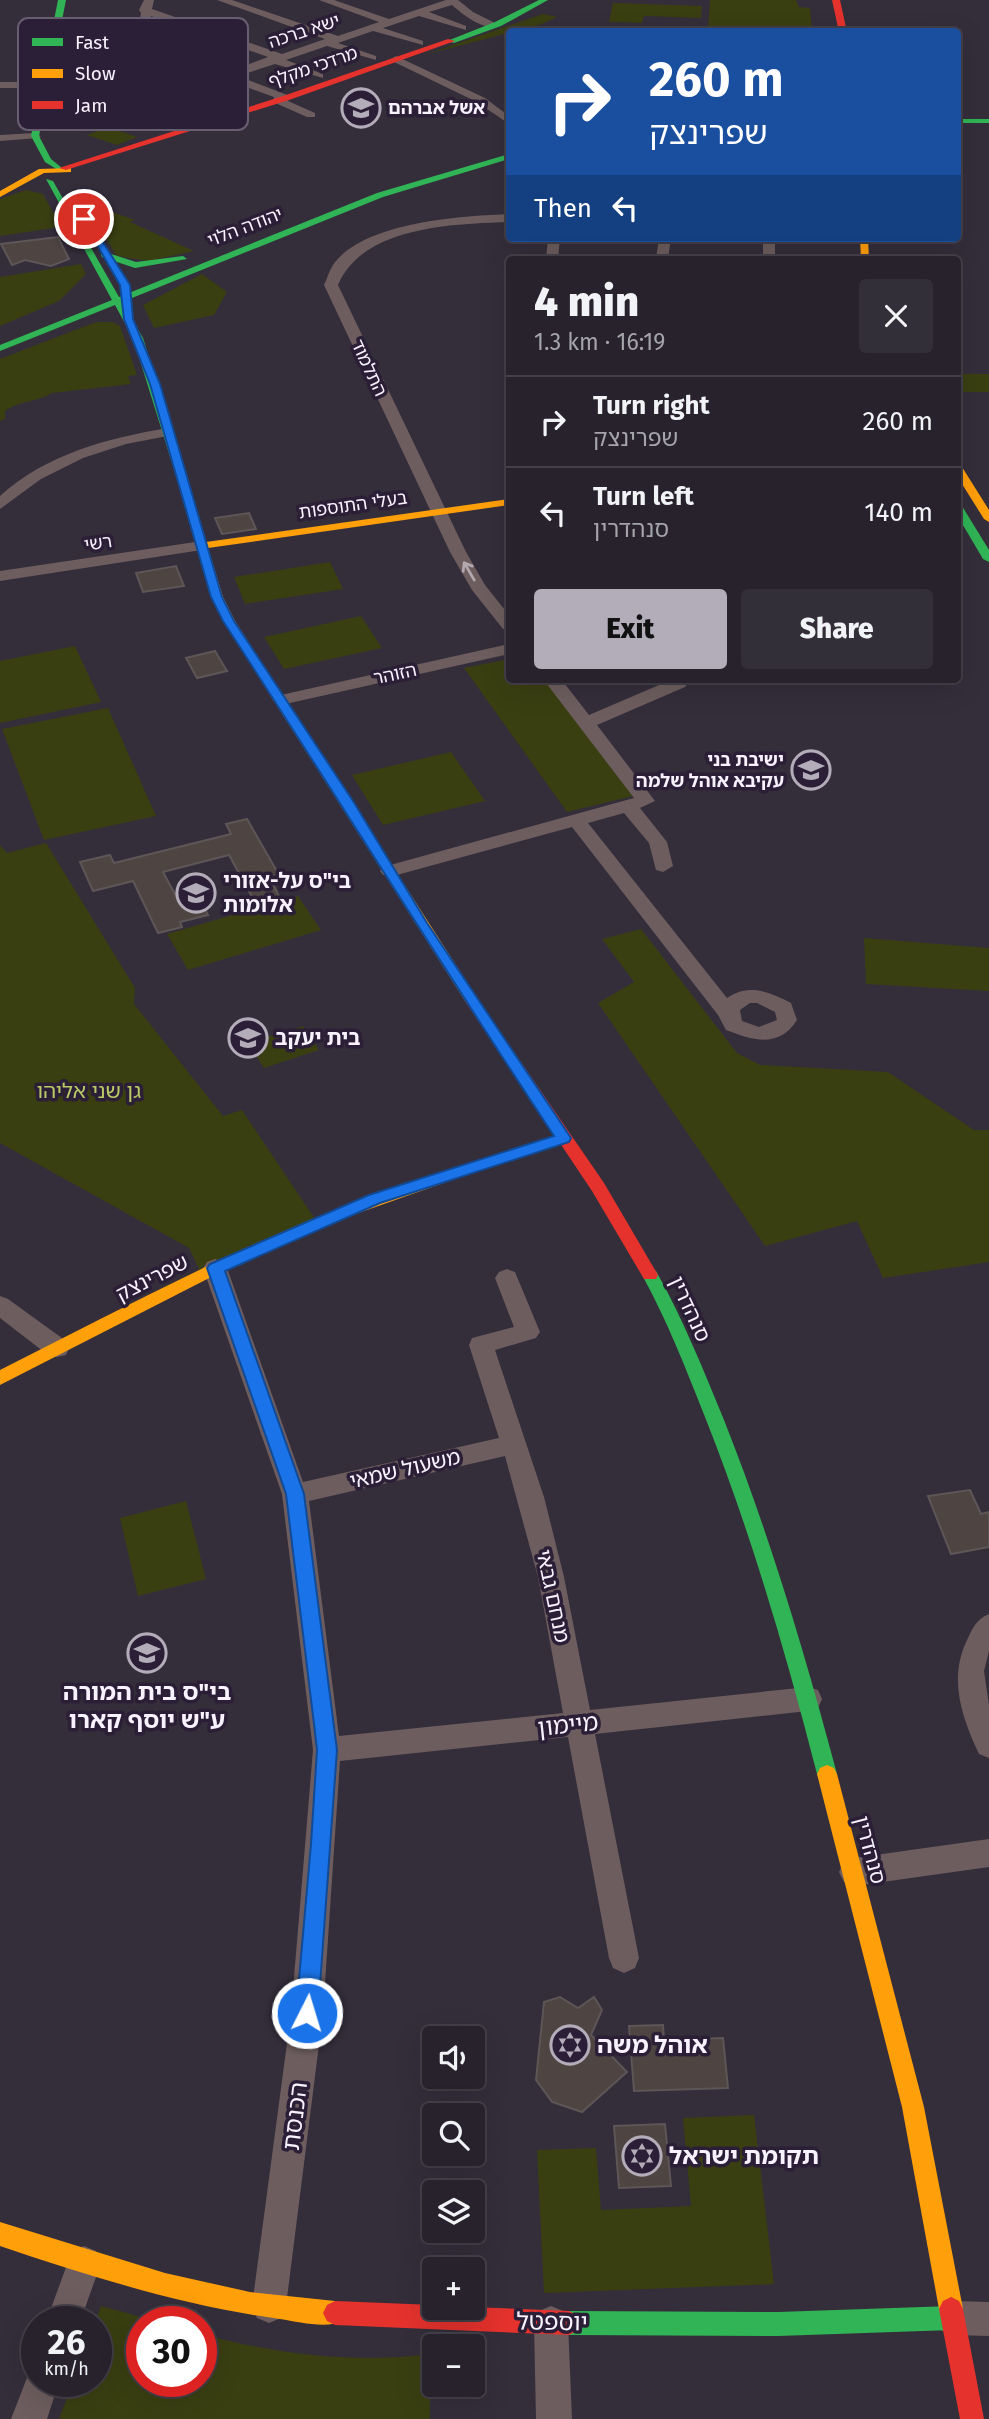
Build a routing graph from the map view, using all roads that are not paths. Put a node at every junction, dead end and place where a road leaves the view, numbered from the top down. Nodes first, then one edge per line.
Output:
1 (62, 0) edge
2 (222, 0) edge
3 (324, 0) edge
4 (362, 0) edge
5 (452, 0) edge
6 (544, 0) edge
7 (839, 2) edge
8 (146, 5) edge
9 (342, 6) junction
10 (418, 12) junction
11 (515, 16) junction
12 (58, 18) edge
13 (178, 18) edge
14 (466, 21) junction
15 (388, 22) junction
16 (494, 25) junction
17 (370, 27) junction
18 (842, 28) edge
19 (330, 40) junction
20 (419, 43) dead end
21 (248, 47) edge
22 (276, 58) junction
23 (372, 58) dead end
24 (396, 59) junction
25 (248, 68) edge
26 (319, 76) dead end
27 (248, 84) edge
28 (0, 85) edge
29 (18, 85) edge
30 (281, 99) junction
31 (248, 110) edge
32 (311, 115) dead end
33 (961, 115) edge
34 (989, 115) edge
35 (506, 119) edge
36 (961, 121) edge
37 (989, 121) edge
38 (40, 130) edge
39 (187, 130) edge
40 (0, 138) edge
41 (39, 143) junction
42 (506, 144) edge
43 (118, 153) junction
44 (506, 154) edge
45 (506, 155) edge
46 (480, 157) junction
47 (54, 177) junction
48 (4, 194) edge
49 (506, 218) edge
50 (192, 257) junction
51 (102, 261) junction
52 (120, 293) junction
53 (65, 315) junction
54 (128, 319) junction
55 (0, 335) edge
56 (0, 348) edge
57 (169, 432) junction
58 (961, 474) edge
59 (506, 502) edge
60 (0, 504) edge
61 (438, 512) junction
62 (961, 513) edge
63 (989, 519) edge
64 (202, 546) junction
65 (989, 559) edge
66 (0, 576) edge
67 (506, 621) edge
68 (506, 650) edge
69 (555, 683) edge
70 (679, 683) dead end
71 (281, 700) junction
72 (586, 723) junction
73 (628, 805) junction
74 (575, 820) junction
75 (663, 866) dead end
76 (390, 872) junction
77 (728, 1013) dead end
78 (564, 1138) junction
79 (215, 1268) junction
80 (507, 1278) dead end
81 (0, 1305) edge
82 (57, 1348) junction
83 (0, 1378) edge
84 (514, 1444) junction
85 (295, 1494) junction
86 (989, 1626) edge
87 (808, 1699) junction
88 (579, 1724) junction
89 (989, 1745) edge
90 (327, 1750) junction
91 (989, 1853) edge
92 (854, 1872) junction
93 (624, 1958) dead end
94 (0, 2234) edge
95 (84, 2263) junction
96 (69, 2306) edge
97 (269, 2306) junction
98 (952, 2318) junction
99 (989, 2319) edge
100 (551, 2323) junction
101 (37, 2397) edge
102 (29, 2419) edge
103 (554, 2419) edge
104 (972, 2419) edge

1 - 12 street
2 - 19 street
3 - 9 street
4 - 9 street
5 - 10 street, ישא ברכה
5 - 14 street
6 - 11 street, מרדכי מקלף
7 - 18 street
8 - 13 street
9 - 15 street
10 - 14 street
10 - 15 street, ישא ברכה
11 - 14 street
11 - 16 street, מרדכי מקלף
14 - 16 street
15 - 17 street, ישא ברכה
16 - 24 street, מרדכי מקלף
17 - 19 street, ישא ברכה
17 - 20 street
19 - 22 street, ישא ברכה
19 - 23 street
21 - 22 street
22 - 25 street, ישא ברכה
22 - 26 street
24 - 30 street, מרדכי מקלף
24 - 35 street
27 - 30 street
28 - 29 street
30 - 31 street, מרדכי מקלף
30 - 32 street
33 - 34 street
36 - 37 street
38 - 41 street
39 - 43 street, מרדכי מקלף
40 - 41 street
41 - 43 street
41 - 47 street
42 - 46 street
43 - 47 street, מרדכי מקלף
44 - 46 street, יהודה הלוי
45 - 52 street, יהודה הלוי
46 - 50 street, יהודה הלוי
47 - 48 street, מרדכי מקלף
47 - 48 street
47 - 51 street
49 - 61 street, התלמוד
50 - 51 street
50 - 52 street, יהודה הלוי
51 - 52 street
51 - 53 street
52 - 53 street, יהודה הלוי
52 - 54 street, סנהדרין
53 - 54 street
53 - 55 street, יהודה הלוי
53 - 56 street, יהודה הלוי
54 - 57 street, סנהדרין
57 - 60 street
57 - 64 street, סנהדרין
58 - 63 street
59 - 61 street, בעלי התוספות
61 - 64 street, בעלי התוספות
67 -> 61 street, התלמוד
62 - 65 street
64 - 66 street, רשי
64 - 71 street, סנהדרין
68 - 71 street, הזוהר
69 - 72 street
70 - 72 street
71 - 76 street, סנהדרין
72 - 73 street
73 - 74 street
73 - 75 street
74 - 76 street
74 - 77 street
76 - 78 street, סנהדרין
78 - 79 street, שפרינצק
78 - 87 street, סנהדרין
79 - 82 street, שפרינצק
79 - 85 street, הכנסת
80 - 84 street, מנחם גבאי
81 - 82 street
82 - 83 street, שפרינצק
84 - 85 street, משעול שמאי
84 - 88 street, מנחם גבאי
85 - 90 street, הכנסת
86 - 89 street
87 - 88 street, מיימון
87 - 92 street, סנהדרין
88 - 90 street, מיימון
88 - 93 street, מנחם גבאי
90 - 97 street, הכנסת
91 - 92 street
92 - 98 street, סנהדרין
94 - 95 street, יוספטל
95 - 96 street
95 - 97 street, יוספטל
97 - 100 street, יוספטל
98 - 99 street, יוספטל
98 - 100 street, יוספטל
98 - 104 street, סנהדרין
100 - 103 street
101 - 102 street

